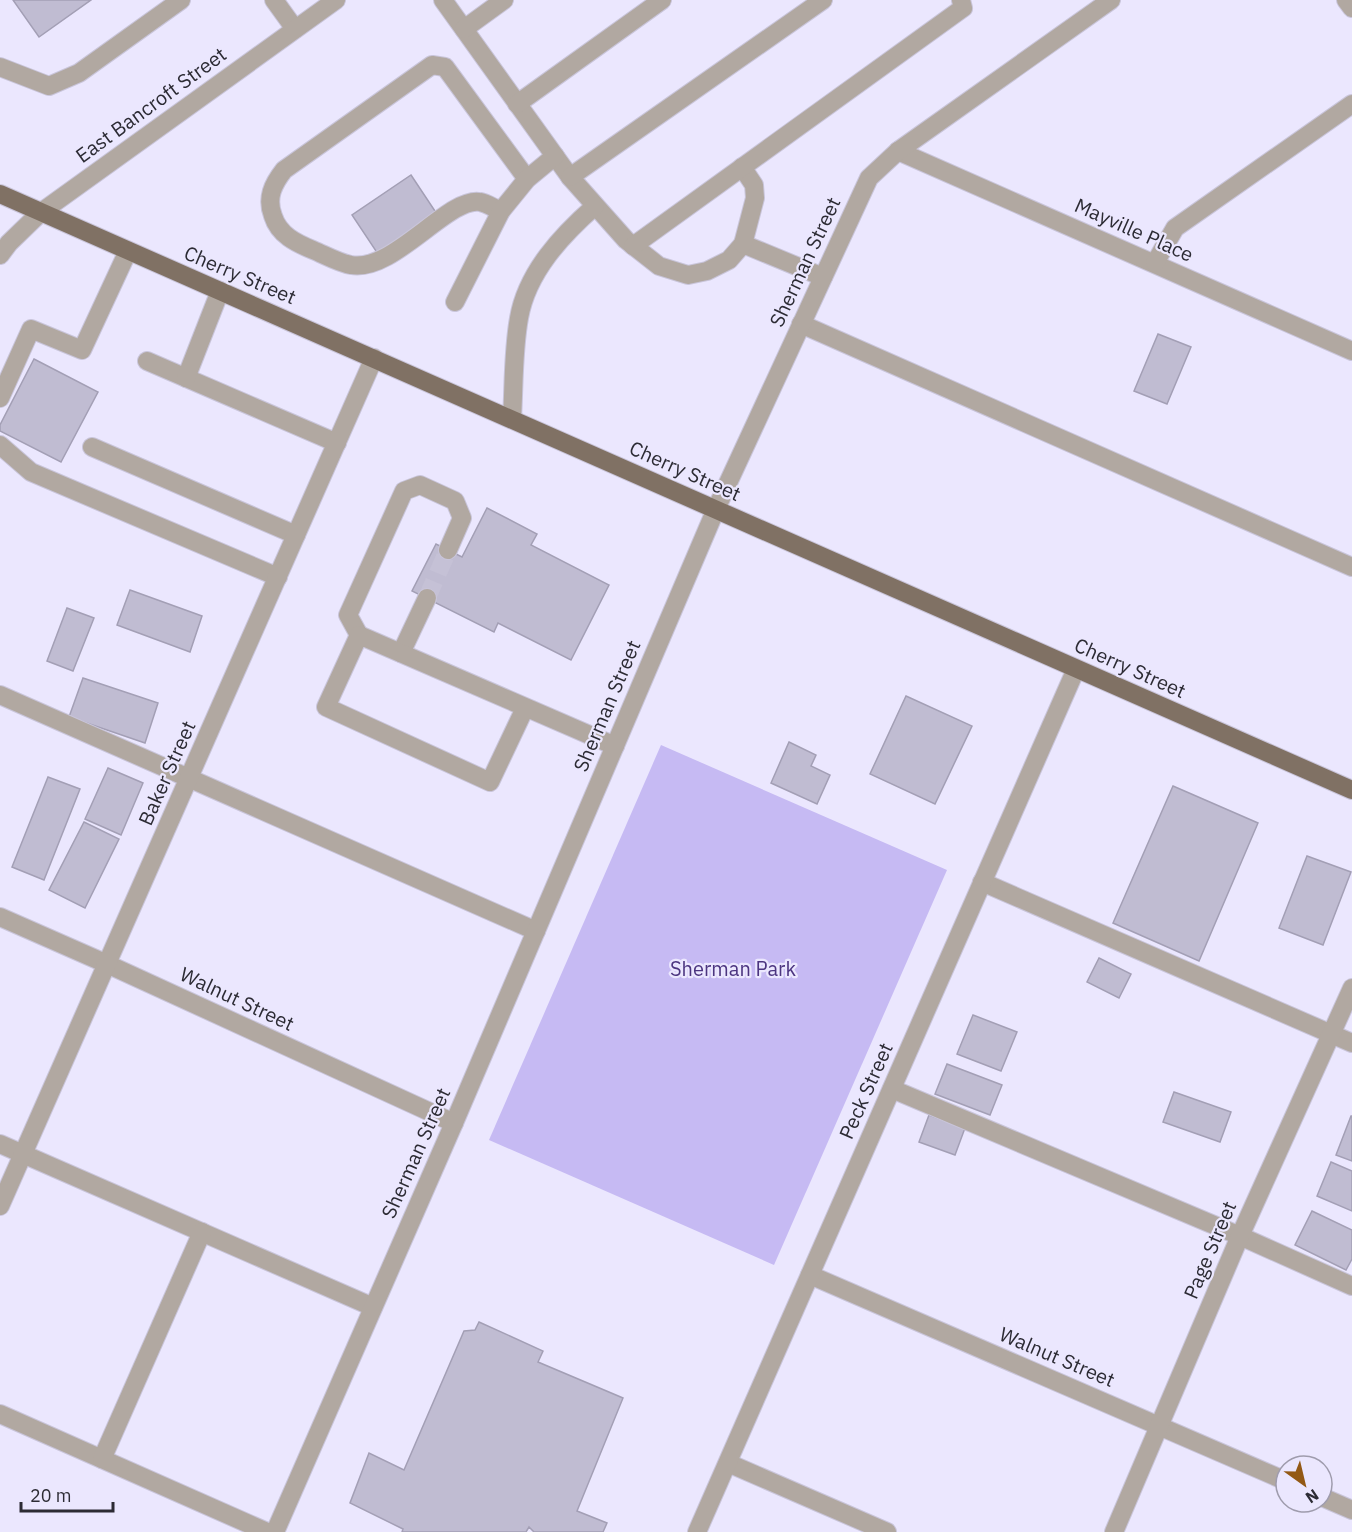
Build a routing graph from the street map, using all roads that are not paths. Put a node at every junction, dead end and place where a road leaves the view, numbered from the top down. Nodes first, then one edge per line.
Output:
1 (181, 0) edge
2 (274, 0) edge
3 (336, 0) edge
4 (443, 0) edge
5 (504, 0) edge
6 (662, 0) edge
7 (823, 0) edge
8 (961, 0) edge
9 (1111, 0) edge
10 (1346, 0) edge
11 (1352, 8) edge
12 (295, 29) junction
13 (464, 29) junction
14 (0, 67) edge
15 (518, 104) junction
16 (1352, 104) edge
17 (897, 151) junction
18 (555, 156) junction
19 (742, 167) junction
20 (570, 177) junction
21 (527, 179) junction
22 (0, 194) edge
23 (595, 206) junction
24 (501, 212) junction
25 (40, 213) junction
26 (743, 244) junction
27 (633, 246) junction
28 (128, 251) junction
29 (0, 255) edge
30 (1155, 263) junction
31 (823, 277) junction
32 (220, 291) junction
33 (454, 302) dead end
34 (801, 324) junction
35 (1352, 351) edge
36 (374, 358) junction
37 (147, 360) dead end
38 (186, 378) junction
39 (0, 398) edge
40 (512, 418) junction
41 (337, 442) junction
42 (0, 445) edge
43 (92, 447) dead end
44 (716, 509) junction
45 (296, 535) junction
46 (448, 550) tunnel mouth
47 (1352, 567) edge
48 (278, 577) junction
49 (427, 598) tunnel mouth
50 (359, 635) junction
51 (401, 653) junction
52 (1076, 669) junction
53 (0, 695) edge
54 (525, 708) junction
55 (615, 746) junction
56 (189, 778) junction
57 (1352, 790) edge
58 (982, 882) junction
59 (0, 917) edge
60 (536, 931) junction
61 (107, 964) junction
62 (1352, 988) edge
63 (1331, 1034) junction
64 (1352, 1043) edge
65 (892, 1089) junction
66 (454, 1123) junction
67 (0, 1144) edge
68 (23, 1154) junction
69 (0, 1206) edge
70 (202, 1232) junction
71 (1240, 1236) junction
72 (810, 1275) junction
73 (1352, 1286) edge
74 (374, 1307) junction
75 (0, 1414) edge
76 (1159, 1426) junction
77 (102, 1458) junction
78 (728, 1463) junction
79 (1274, 1476) edge
80 (1334, 1502) edge
81 (1352, 1510) edge
82 (267, 1532) edge
83 (274, 1532) edge
84 (698, 1532) edge
85 (887, 1532) edge
86 (1114, 1532) edge

1 - 14 street
2 - 12 street
3 - 12 street, East Bancroft Street
4 - 13 street
5 - 13 street
6 - 15 street
7 - 20 street
8 - 19 street
9 - 17 street, Sherman Street
10 - 11 street
12 - 25 street, East Bancroft Street
13 - 15 street
15 - 18 street
16 - 30 street
17 - 30 street, Mayville Place
17 - 31 street, Sherman Street
18 - 20 street
18 - 21 street
19 - 26 street
19 - 27 street
20 - 23 street
21 - 24 street
21 - 24 street
22 - 25 main road, Cherry Street
23 - 27 street
23 - 40 street
24 - 33 street
25 - 28 main road, Cherry Street
25 - 29 street, East Bancroft Street
26 - 27 street
26 - 31 street
28 - 32 main road, Cherry Street
28 - 39 street
30 - 35 street, Mayville Place
31 - 34 street, Sherman Street
32 - 36 main road, Cherry Street
32 - 38 street
34 - 44 street, Sherman Street
34 - 47 street
36 - 40 main road, Cherry Street
36 - 41 street, Baker Street
37 - 38 street
38 - 41 street
40 - 44 main road, Cherry Street
41 - 45 street, Baker Street
42 - 48 street
43 - 45 street
44 - 52 main road, Cherry Street
44 - 55 street, Sherman Street
45 - 48 street, Baker Street
46 - 50 street
48 - 56 street, Baker Street
49 - 51 street
50 - 51 street
50 - 54 street
51 - 54 street
52 - 57 main road, Cherry Street
52 - 58 street, Peck Street
53 - 56 street
54 - 55 street
55 - 60 street, Sherman Street
56 - 60 street
56 - 61 street, Baker Street
58 - 63 street
58 - 65 street, Peck Street
59 - 61 street, Walnut Street
60 - 66 street, Sherman Street
61 - 66 street, Walnut Street
61 - 68 street, Baker Street
62 - 63 street, Page Street
63 - 64 street
63 - 71 street, Page Street
65 - 71 street
65 - 72 street, Peck Street
66 - 74 street, Sherman Street
67 - 68 street
68 - 69 street, Baker Street
68 - 70 street
70 - 74 street
70 - 77 street
71 - 73 street
71 - 76 street, Page Street
72 - 76 street, Walnut Street
72 - 78 street, Peck Street
74 - 83 street, Sherman Street
75 - 77 street
76 - 79 street, Walnut Street
76 - 86 street, Page Street
77 - 82 street
78 - 84 street, Peck Street
78 - 85 street
80 - 81 street

